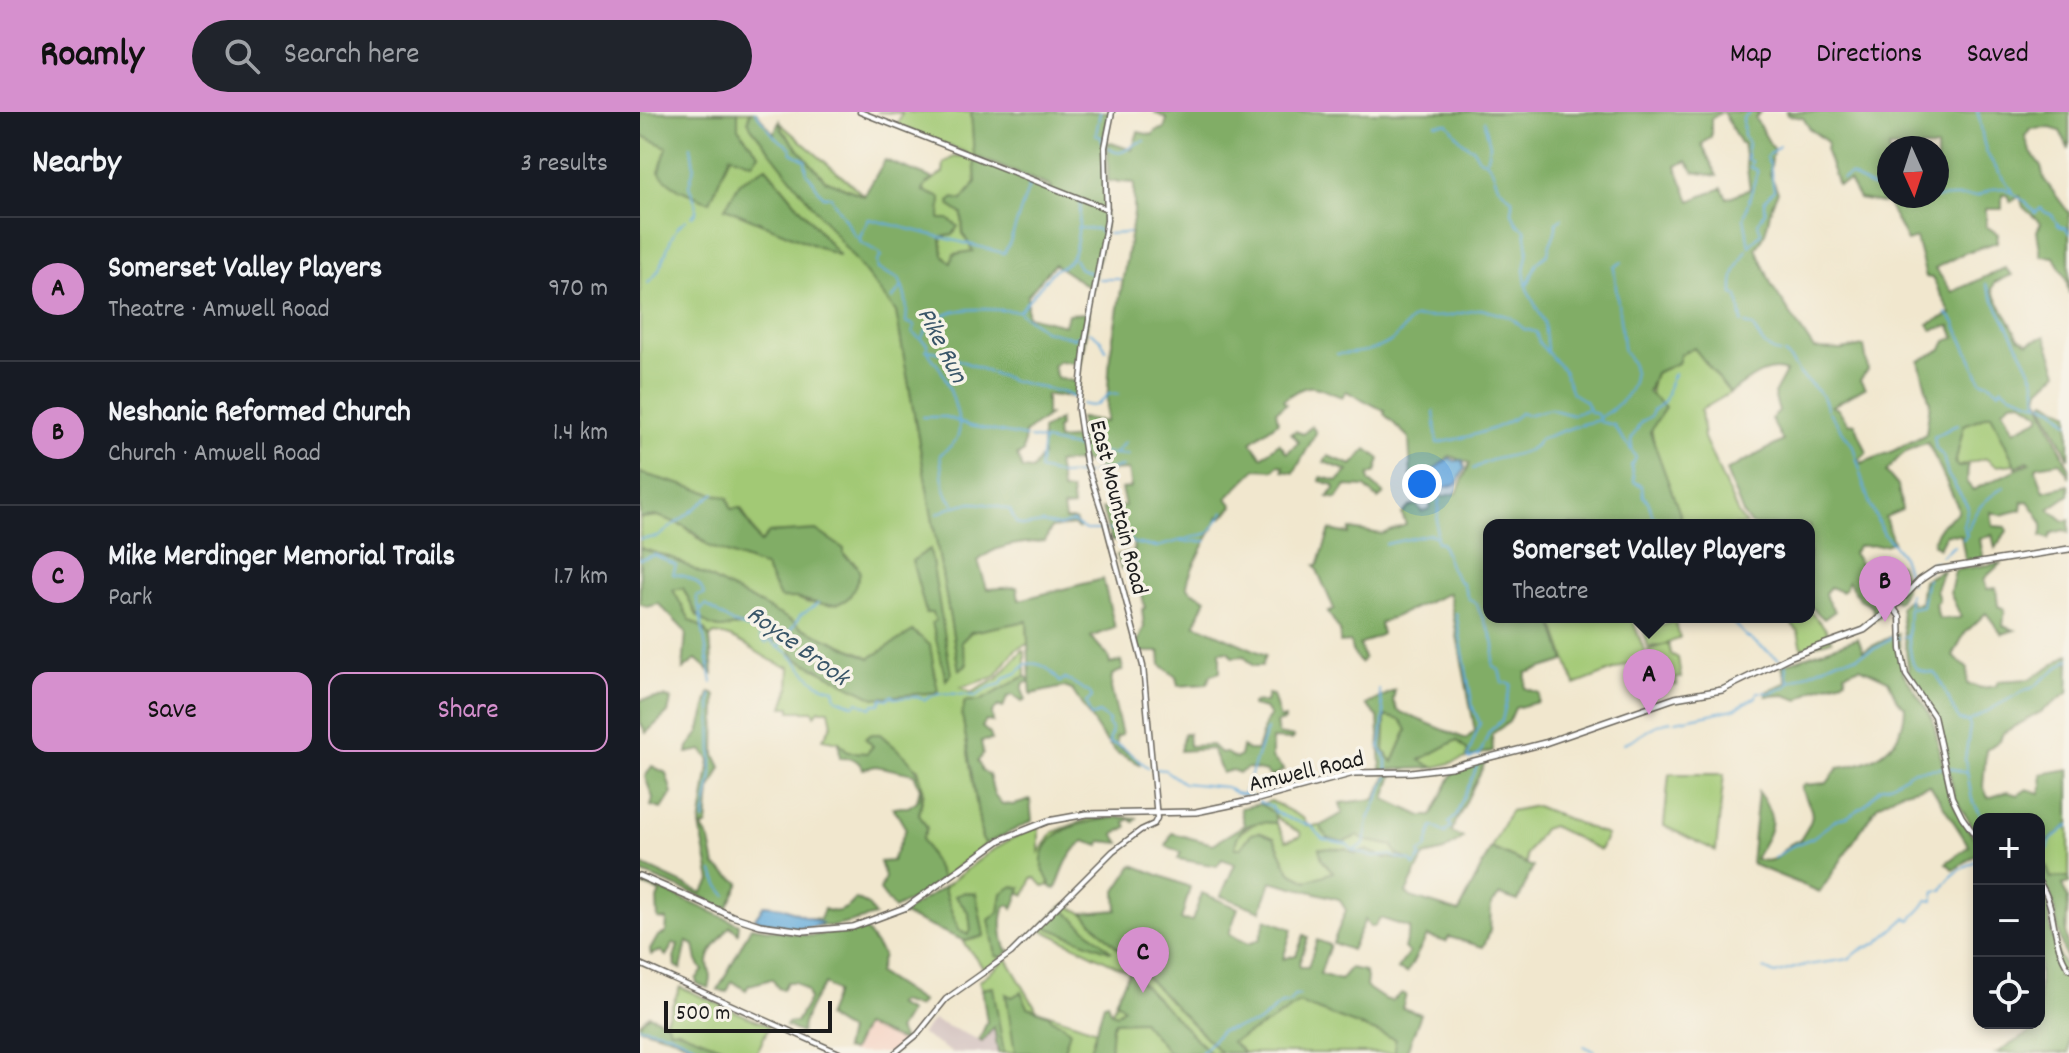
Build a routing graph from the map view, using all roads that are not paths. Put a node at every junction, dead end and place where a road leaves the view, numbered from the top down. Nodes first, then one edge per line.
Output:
1 (860, 112) edge
2 (1112, 112) edge
3 (1108, 209) junction
4 (2069, 549) edge
5 (1896, 610) junction
6 (1145, 815) junction
7 (1156, 815) junction
8 (1149, 825) junction
9 (1973, 833) edge
10 (640, 876) edge
11 (2041, 885) edge
12 (640, 964) edge
13 (2069, 969) edge
14 (839, 1053) edge
15 (895, 1053) edge

1 - 3 street
2 - 3 street, East Mountain Road
3 - 7 street, East Mountain Road
4 - 5 main road, Amwell Road
5 - 7 main road, Amwell Road
5 - 9 street
6 - 7 main road, Amwell Road
6 - 8 street
6 - 10 main road, Amwell Road
7 - 8 street
8 - 15 street
11 - 13 street
12 - 14 street

